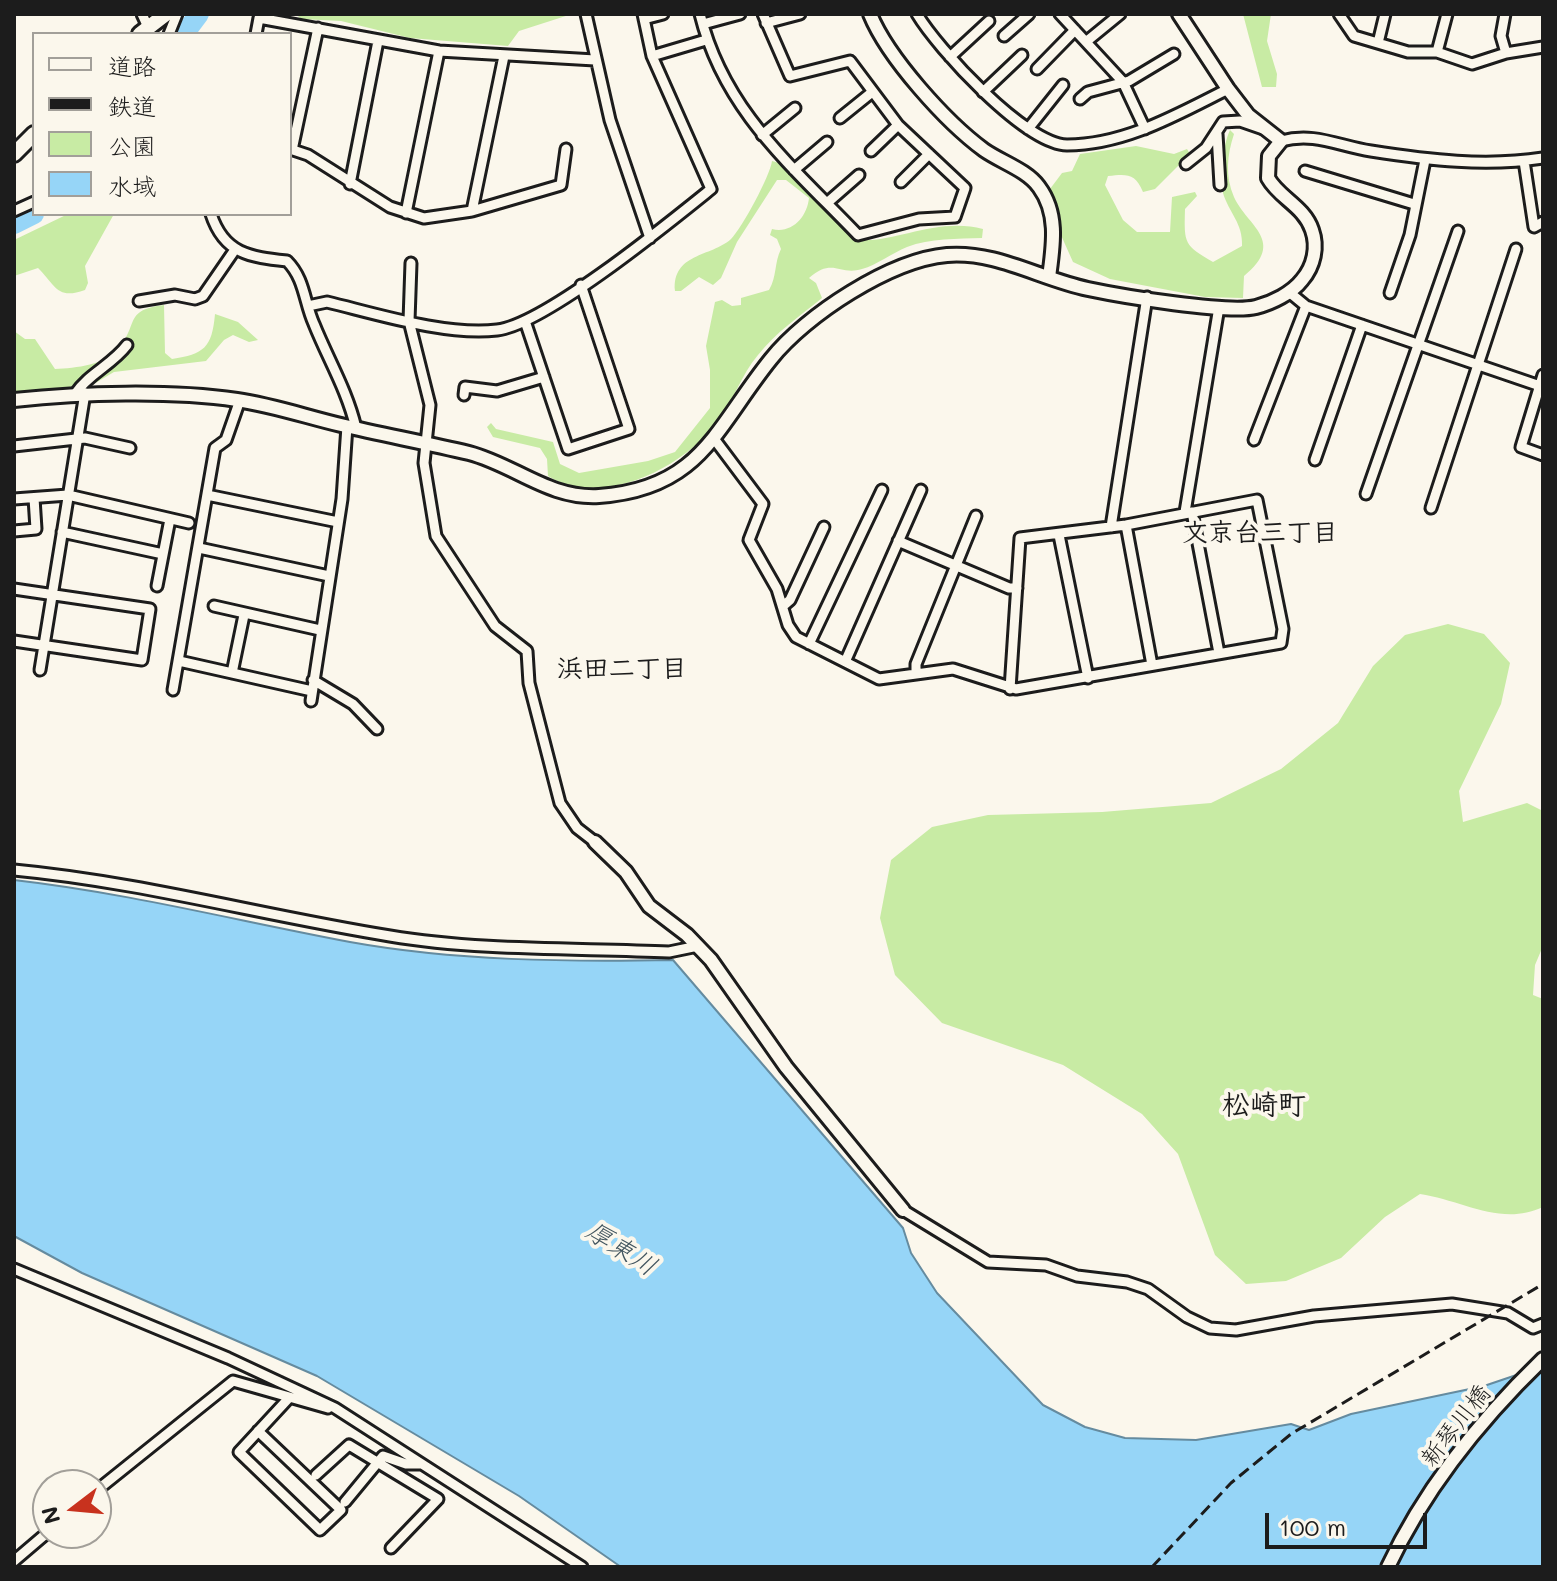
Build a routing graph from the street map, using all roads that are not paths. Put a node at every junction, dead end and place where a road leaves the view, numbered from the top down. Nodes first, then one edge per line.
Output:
1 (166, 14) edge
2 (586, 14) edge
3 (663, 14) edge
4 (740, 14) edge
5 (800, 14) edge
6 (870, 14) edge
7 (917, 14) edge
8 (1029, 14) edge
9 (1060, 14) edge
10 (1120, 14) edge
11 (1179, 14) edge
12 (1339, 14) edge
13 (1385, 14) edge
14 (1447, 14) edge
15 (1505, 14) edge
16 (644, 16) edge
17 (702, 19) edge
18 (765, 19) edge
19 (989, 21) dead end
20 (143, 25) edge
21 (318, 28) junction
22 (1075, 30) junction
23 (256, 32) edge
24 (1004, 36) dead end
25 (706, 40) junction
26 (378, 41) junction
27 (1087, 41) junction
28 (1378, 43) junction
29 (1543, 47) edge
30 (439, 51) junction
31 (1437, 52) junction
32 (1506, 53) junction
33 (1174, 54) dead end
34 (1022, 55) dead end
35 (504, 56) junction
36 (652, 56) junction
37 (950, 57) junction
38 (595, 60) junction
39 (1037, 69) dead end
40 (1123, 82) junction
41 (1063, 85) dead end
42 (1228, 89) junction
43 (983, 92) junction
44 (871, 93) junction
45 (1080, 99) dead end
46 (795, 108) dead end
47 (840, 118) dead end
48 (898, 125) junction
49 (1028, 129) junction
50 (1145, 129) junction
51 (1269, 130) junction
52 (1217, 134) junction
53 (762, 135) junction
54 (32, 136) edge
55 (1281, 141) junction
56 (827, 142) dead end
57 (292, 145) edge
58 (566, 149) dead end
59 (292, 150) edge
60 (871, 151) dead end
61 (14, 154) edge
62 (929, 154) junction
63 (1543, 158) edge
64 (1425, 160) junction
65 (1524, 161) junction
66 (1186, 164) dead end
67 (794, 170) junction
68 (1305, 171) dead end
69 (859, 175) dead end
70 (901, 182) dead end
71 (350, 184) junction
72 (1220, 185) dead end
73 (827, 203) junction
74 (1414, 204) junction
75 (472, 211) junction
76 (406, 213) junction
77 (212, 216) edge
78 (1543, 222) edge
79 (1458, 231) dead end
80 (650, 238) junction
81 (1516, 249) dead end
82 (234, 251) junction
83 (411, 263) dead end
84 (1049, 277) junction
85 (581, 285) junction
86 (1289, 292) junction
87 (1390, 293) dead end
88 (1147, 297) junction
89 (139, 301) dead end
90 (308, 306) junction
91 (1306, 306) junction
92 (1219, 307) junction
93 (409, 321) junction
94 (525, 321) junction
95 (1362, 325) junction
96 (1418, 344) junction
97 (127, 345) dead end
98 (1477, 364) junction
99 (1543, 375) edge
100 (544, 377) junction
101 (1541, 386) edge
102 (80, 394) junction
103 (464, 395) dead end
104 (14, 400) edge
105 (240, 400) junction
106 (351, 427) junction
107 (77, 440) junction
108 (715, 440) junction
109 (1254, 440) dead end
110 (423, 444) junction
111 (14, 446) edge
112 (130, 448) dead end
113 (1543, 455) edge
114 (1315, 460) dead end
115 (882, 490) dead end
116 (921, 490) dead end
117 (1366, 494) dead end
118 (68, 495) junction
119 (207, 495) junction
120 (34, 498) junction
121 (14, 499) edge
122 (1431, 508) dead end
123 (1189, 512) junction
124 (976, 516) dead end
125 (170, 519) junction
126 (338, 522) junction
127 (189, 523) dead end
128 (1126, 525) junction
129 (824, 527) dead end
130 (1111, 527) junction
131 (14, 531) edge
132 (62, 532) junction
133 (1059, 535) junction
134 (898, 541) junction
135 (199, 548) junction
136 (163, 554) junction
137 (956, 566) junction
138 (329, 576) junction
139 (157, 586) dead end
140 (1017, 588) junction
141 (14, 589) edge
142 (52, 595) junction
143 (214, 606) dead end
144 (783, 606) junction
145 (244, 615) junction
146 (320, 630) junction
147 (14, 641) edge
148 (809, 644) junction
149 (44, 645) junction
150 (1219, 653) junction
151 (179, 661) junction
152 (845, 662) junction
153 (1152, 665) junction
154 (40, 670) dead end
155 (232, 673) junction
156 (916, 673) junction
157 (1088, 678) junction
158 (1010, 689) junction
159 (173, 690) dead end
160 (312, 691) junction
161 (377, 729) dead end
162 (595, 842) joint
163 (14, 870) edge
164 (698, 946) junction
165 (903, 1210) joint
166 (14, 1269) edge
167 (1543, 1324) edge
168 (1543, 1359) edge
169 (288, 1399) junction
170 (335, 1408) junction
171 (258, 1431) junction
172 (379, 1462) junction
173 (423, 1464) junction
174 (316, 1475) dead end
175 (112, 1478) edge
176 (345, 1502) dead end
177 (32, 1545) edge
178 (391, 1548) dead end
179 (14, 1560) edge
180 (582, 1567) edge
181 (1388, 1567) edge

1 - 20 main road
2 - 38 street
3 - 16 street
4 - 17 street
5 - 18 street
6 - 84 street
7 - 37 street
8 - 24 street
9 - 22 street
10 - 27 street
11 - 42 street
12 - 28 street
13 - 28 street
14 - 31 street
15 - 32 street
16 - 36 street
17 - 25 street
18 - 44 street
19 - 37 street
21 - 23 street
21 - 26 street
21 - 57 street
22 - 27 street
22 - 39 street
25 - 36 street
25 - 53 street
26 - 30 street
26 - 71 street
27 - 40 street
28 - 31 street
29 - 32 street
30 - 35 street
30 - 76 street
31 - 32 street
33 - 40 street
34 - 43 street
35 - 38 street
35 - 75 street
36 - 80 street
37 - 43 street
38 - 80 street
40 - 45 street
40 - 50 street
41 - 49 street
42 - 50 street
42 - 51 street
43 - 49 street
44 - 47 street
44 - 48 street
46 - 53 street
48 - 60 street
48 - 62 street
49 - 50 street
51 - 52 street
51 - 55 street
52 - 66 street
52 - 72 street
53 - 67 street
54 - 61 main road
55 - 64 street
55 - 86 street
56 - 67 street
58 - 75 street
59 - 71 street
62 - 70 street
62 - 73 street
63 - 65 street
64 - 65 street
64 - 74 street
65 - 78 street
67 - 73 street
68 - 74 street
69 - 73 street
71 - 76 street
74 - 87 street
75 - 76 street
77 - 82 street
79 - 96 street
80 - 85 street
81 - 98 street
82 - 89 street
82 - 90 street
83 - 93 street
84 - 88 street
84 - 108 street
85 - 94 street
85 - 100 street
86 - 91 street
86 - 92 street
88 - 92 street
88 - 130 street
90 - 93 street
90 - 106 street
91 - 95 street
91 - 109 street
92 - 123 street
93 - 94 street
93 - 110 street
94 - 100 street
95 - 96 street
95 - 114 street
96 - 98 street
96 - 117 street
97 - 102 street
98 - 101 street
98 - 122 street
99 - 101 street
100 - 103 street
101 - 113 street
102 - 104 street
102 - 105 street
102 - 107 street
105 - 106 street
105 - 119 street
106 - 110 street
106 - 126 street
107 - 111 street
107 - 112 street
107 - 118 street
108 - 110 street
108 - 144 street
110 - 162 street
115 - 148 street
116 - 134 street
118 - 120 street
118 - 125 street
118 - 132 street
119 - 126 street
119 - 135 street
120 - 121 street
120 - 131 street
123 - 128 street
123 - 150 street
123 - 150 street
124 - 137 street
125 - 127 street
125 - 136 street
126 - 138 street
128 - 130 street
128 - 153 street
129 - 144 street
130 - 133 street
132 - 136 street
132 - 142 street
133 - 140 street
133 - 157 street
134 - 137 street
134 - 152 street
135 - 138 street
135 - 151 street
136 - 139 street
137 - 140 street
137 - 156 street
138 - 146 street
140 - 158 street
141 - 142 street
142 - 149 street
142 - 149 street
143 - 145 street
144 - 148 street
145 - 146 street
145 - 155 street
146 - 160 street
147 - 149 street
148 - 152 street
149 - 154 street
150 - 153 street
151 - 155 street
151 - 159 street
152 - 156 street
153 - 157 street
155 - 160 street
156 - 158 street
157 - 158 street
160 - 161 street
162 - 164 street
163 - 164 street
164 - 165 street
165 - 167 street
166 - 170 street
168 - 181 street, 新琴川橋
169 - 170 street
169 - 171 street
169 - 175 street
170 - 173 street
171 - 171 street
172 - 173 street
172 - 174 street
172 - 176 street
172 - 178 street
173 - 180 street
177 - 179 street

